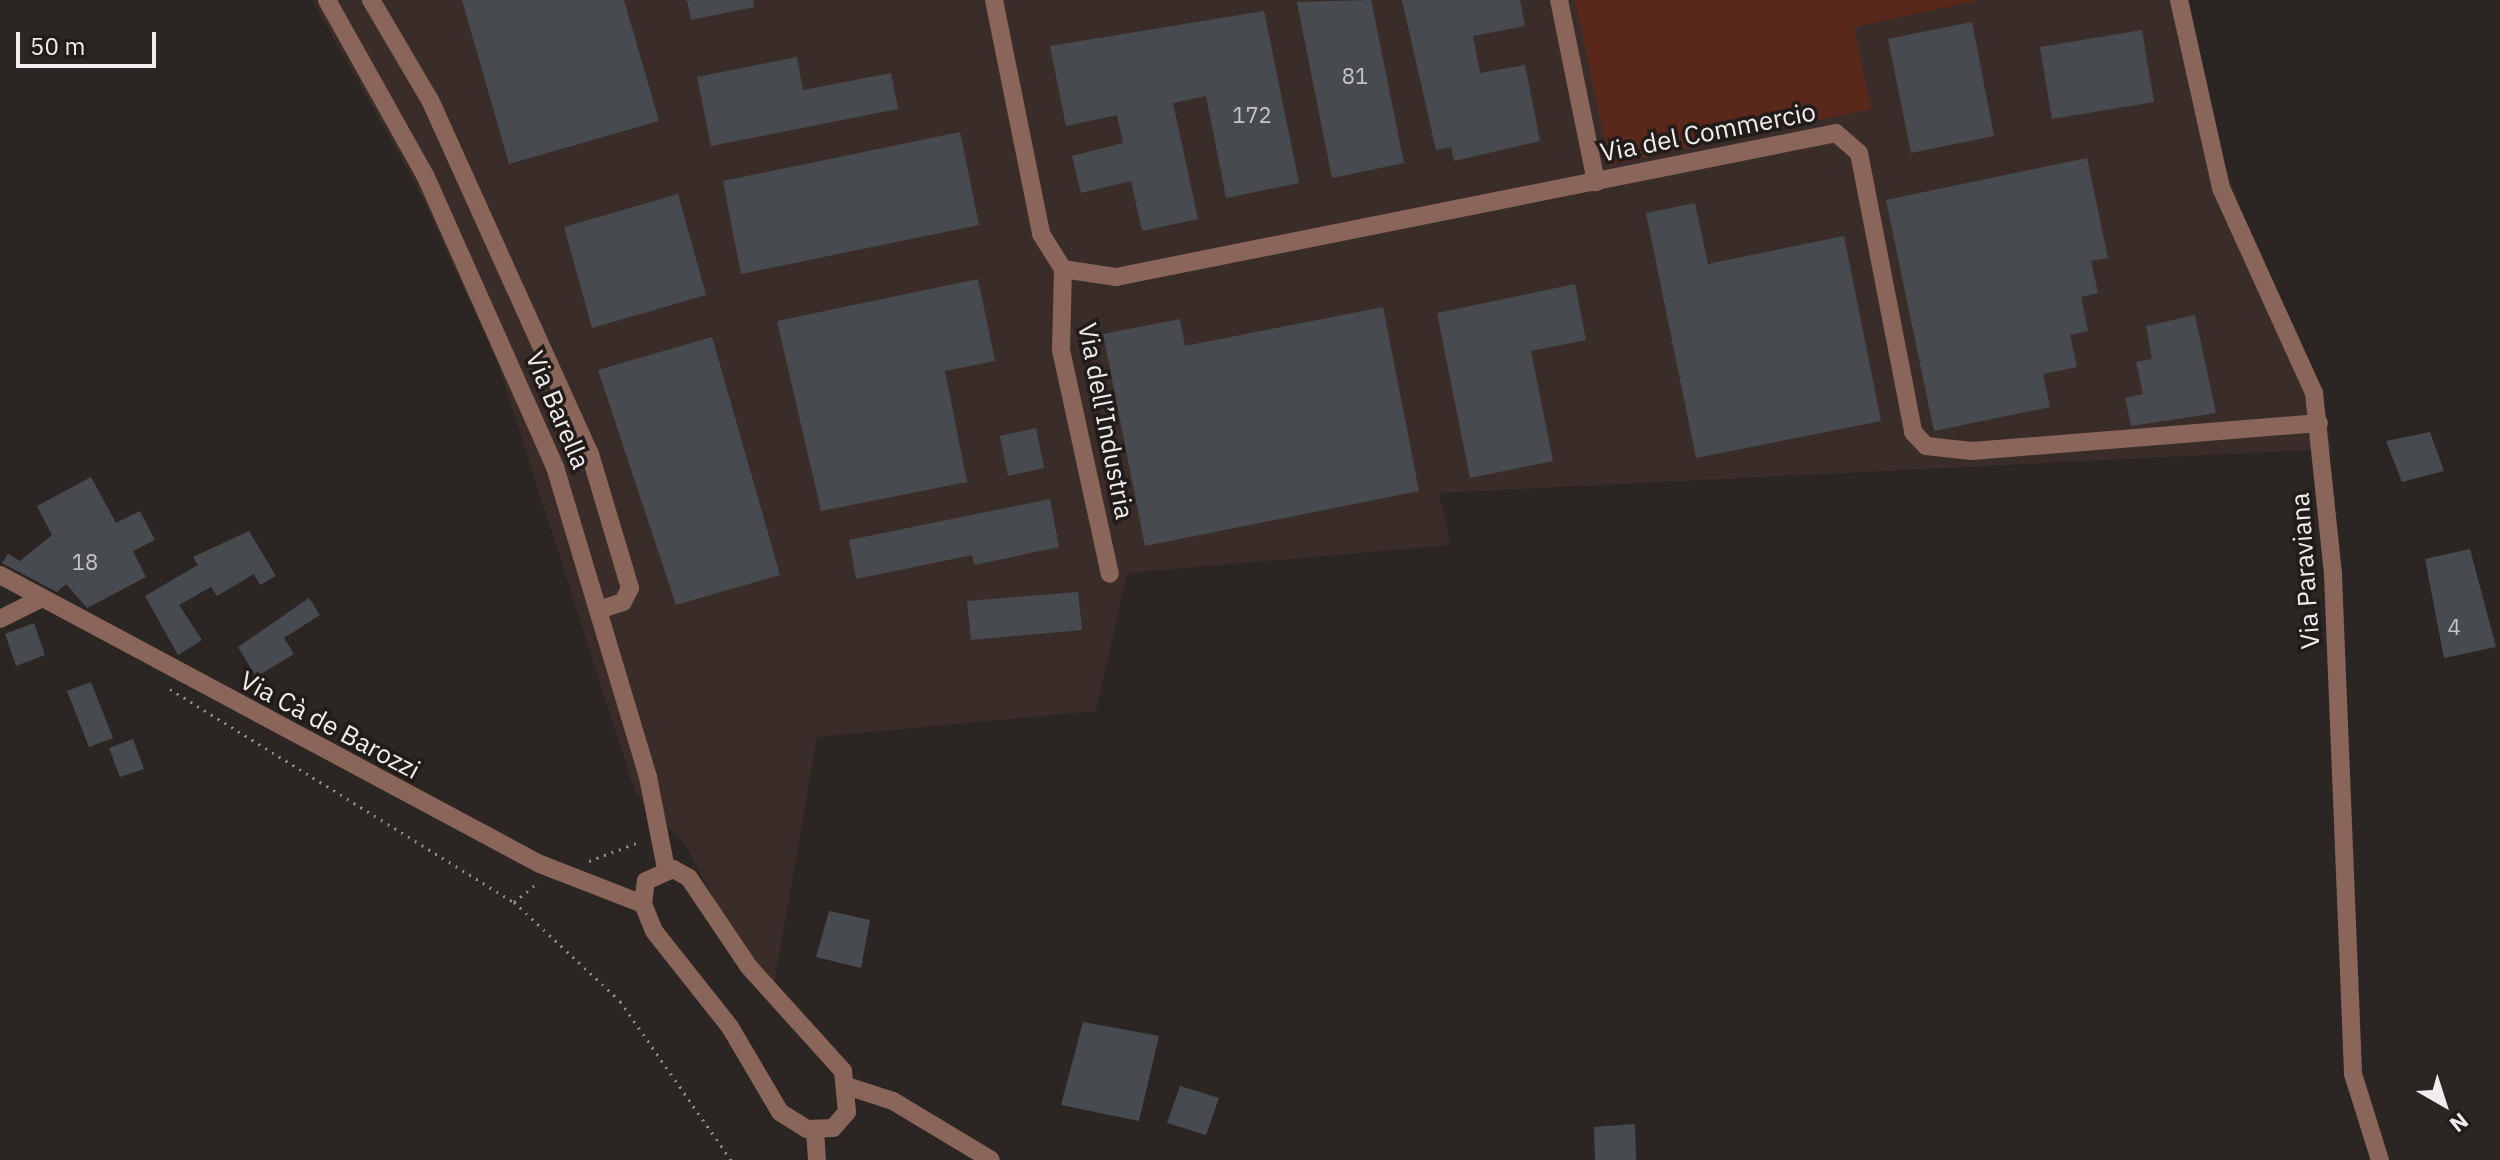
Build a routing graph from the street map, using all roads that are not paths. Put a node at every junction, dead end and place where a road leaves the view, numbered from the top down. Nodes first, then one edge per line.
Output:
1 (327, 0) edge
2 (371, 0) edge
3 (994, 0) edge
4 (1559, 0) edge
5 (2179, 0) edge
6 (1596, 182) junction
7 (1063, 269) junction
8 (2319, 423) junction
9 (1110, 574) dead end
10 (0, 575) edge
11 (40, 599) junction
12 (601, 609) junction
13 (0, 619) edge
14 (666, 869) junction
15 (643, 904) junction
16 (847, 1086) junction
17 (815, 1131) junction
18 (817, 1160) edge
19 (991, 1160) edge
20 (2380, 1160) edge

1 - 12 street, Via Barella
2 - 12 street
3 - 7 street
4 - 6 street
5 - 8 street, Via Paraviana
6 - 7 street, Via del Commercio
6 - 8 street, Via del Commercio
7 - 9 street, Via dell’Industria
8 - 20 street, Via Paraviana
10 - 11 street, Via Cà de Barozzi
11 - 13 street
11 - 15 street, Via Cà de Barozzi
12 - 14 street, Via Barella
14 - 15 street
14 - 16 street
15 - 17 street
16 - 17 street
16 - 19 street
17 - 18 street

